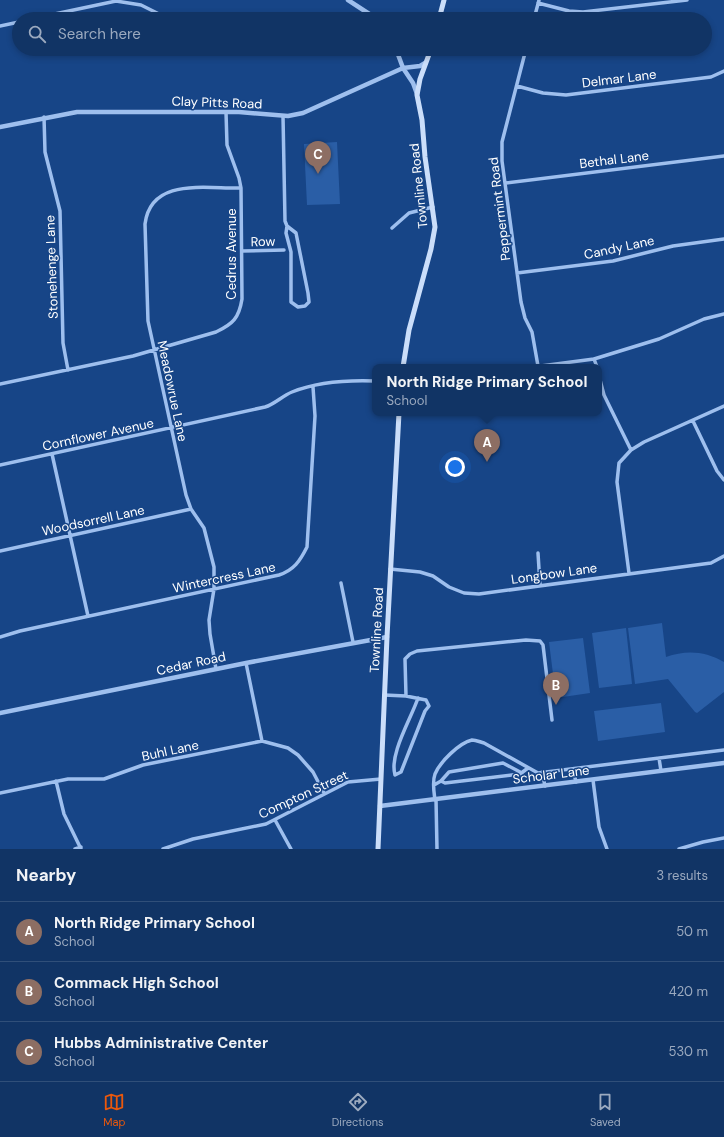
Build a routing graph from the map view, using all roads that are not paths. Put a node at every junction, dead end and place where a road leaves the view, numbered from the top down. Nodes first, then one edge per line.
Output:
1 (444, 0) edge
2 (687, 0) edge
3 (351, 1) edge
4 (539, 2) edge
5 (64, 12) edge
6 (155, 12) edge
7 (367, 12) edge
8 (441, 12) edge
9 (536, 12) edge
10 (12, 23) edge
11 (0, 26) edge
12 (399, 56) edge
13 (428, 56) edge
14 (524, 56) edge
15 (425, 64) junction
16 (403, 68) junction
17 (724, 71) edge
18 (517, 86) junction
19 (418, 95) junction
20 (226, 112) junction
21 (283, 116) junction
22 (44, 117) junction
23 (0, 127) edge
24 (724, 156) edge
25 (506, 183) junction
26 (241, 188) junction
27 (432, 207) junction
28 (287, 226) junction
29 (392, 228) dead end
30 (724, 239) edge
31 (284, 250) dead end
32 (242, 251) junction
33 (517, 273) junction
34 (724, 314) edge
35 (154, 350) junction
36 (594, 359) junction
37 (403, 364) edge
38 (538, 364) edge
39 (554, 364) edge
40 (596, 364) edge
41 (68, 370) junction
42 (372, 381) edge
43 (0, 384) edge
44 (314, 387) junction
45 (602, 387) edge
46 (724, 406) edge
47 (399, 416) edge
48 (693, 421) junction
49 (171, 428) junction
50 (631, 450) junction
51 (52, 454) junction
52 (0, 465) edge
53 (724, 480) edge
54 (191, 509) junction
55 (70, 535) junction
56 (0, 551) edge
57 (538, 554) dead end
58 (724, 556) edge
59 (390, 570) junction
60 (629, 573) junction
61 (340, 582) dead end
62 (540, 585) junction
63 (214, 589) junction
64 (88, 616) junction
65 (386, 636) junction
66 (0, 637) edge
67 (353, 642) junction
68 (246, 663) junction
69 (216, 669) junction
70 (384, 696) junction
71 (406, 696) junction
72 (418, 698) junction
73 (0, 713) edge
74 (552, 720) dead end
75 (262, 741) junction
76 (724, 750) edge
77 (659, 758) junction
78 (724, 764) edge
79 (528, 768) junction
80 (573, 769) junction
81 (661, 771) junction
82 (542, 772) junction
83 (522, 773) junction
84 (382, 779) junction
85 (593, 780) junction
86 (56, 781) junction
87 (441, 782) junction
88 (576, 782) junction
89 (434, 785) junction
90 (545, 786) junction
91 (0, 792) edge
92 (324, 793) junction
93 (436, 800) junction
94 (380, 806) junction
95 (275, 820) junction
96 (724, 838) edge
97 (81, 848) edge
98 (75, 849) edge
99 (163, 849) edge
100 (291, 849) edge
101 (378, 849) edge
102 (437, 849) edge
103 (607, 849) edge
104 (679, 849) edge

1 - 8 main road
2 - 4 street
3 - 7 street
4 - 9 street
5 - 6 street
10 - 11 street
12 - 16 street
13 - 15 main road, Townline Road
14 - 18 street, Peppermint Road
15 - 16 street, Clay Pitts Road
15 - 19 main road, Townline Road
16 - 19 street
16 - 21 street, Clay Pitts Road
17 - 18 street, Delmar Lane
18 - 25 street, Peppermint Road
19 - 27 main road, Townline Road
20 - 21 street, Clay Pitts Road
20 - 22 street, Clay Pitts Road
20 - 26 street, Cedrus Avenue
21 - 28 street
22 - 23 street, Clay Pitts Road
22 - 41 street, Stonehenge Lane
24 - 25 street, Bethal Lane
25 - 33 street, Peppermint Road
26 - 32 street, Cedrus Avenue
26 - 35 street, Meadowrue Lane
27 - 29 street
27 - 37 main road, Townline Road
28 - 28 street
30 - 33 street, Candy Lane
31 - 32 street, Row
32 - 35 street, Cedrus Avenue
33 - 38 street, Peppermint Road
34 - 36 street
35 - 41 street, Cedrus Avenue
35 - 49 street, Meadowrue Lane
36 - 39 street
36 - 40 street
41 - 43 street, Cedrus Avenue
42 - 44 street, Cornflower Avenue
44 - 49 street, Cornflower Avenue
44 - 63 street, Wintercress Lane
45 - 50 street
46 - 48 street
47 - 59 main road, Townline Road
48 - 50 street
48 - 53 street
49 - 51 street, Cornflower Avenue
49 - 54 street, Meadowrue Lane
50 - 60 street
51 - 52 street, Cornflower Avenue
51 - 55 street
54 - 55 street, Woodsorrell Lane
54 - 63 street, Meadowrue Lane
55 - 56 street, Woodsorrell Lane
55 - 64 street
57 - 62 street
58 - 60 street, Longbow Lane
59 - 62 street, Longbow Lane
59 - 65 main road, Townline Road
60 - 62 street, Longbow Lane
61 - 67 street
63 - 64 street, Wintercress Lane
63 - 69 street, Meadowrue Lane
64 - 66 street, Wintercress Lane
65 - 67 street, Cedar Road
65 - 70 main road, Townline Road
67 - 68 street, Cedar Road
68 - 69 street, Cedar Road
68 - 75 street
69 - 73 street, Cedar Road
70 - 71 street
70 - 84 main road, Townline Road
71 - 72 street
71 - 74 street
72 - 72 street
75 - 86 street, Buhl Lane
75 - 92 street, Buhl Lane
76 - 77 street
77 - 80 street
77 - 81 street
78 - 81 street, Scholar Lane
79 - 82 street
79 - 83 street
79 - 89 street
80 - 82 street
80 - 88 street
81 - 85 street, Scholar Lane
82 - 90 street
83 - 87 street
83 - 87 street
84 - 92 street, Compton Street
84 - 94 main road, Townline Road
85 - 88 street, Scholar Lane
85 - 103 street
86 - 91 street, Buhl Lane
86 - 97 street
87 - 89 street
88 - 90 street, Scholar Lane
89 - 93 street
90 - 93 street, Scholar Lane
92 - 95 street, Compton Street
93 - 94 street, Scholar Lane
93 - 102 street
94 - 101 main road, Townline Road
95 - 99 street, Compton Street
95 - 100 street
96 - 104 street
97 - 98 street

